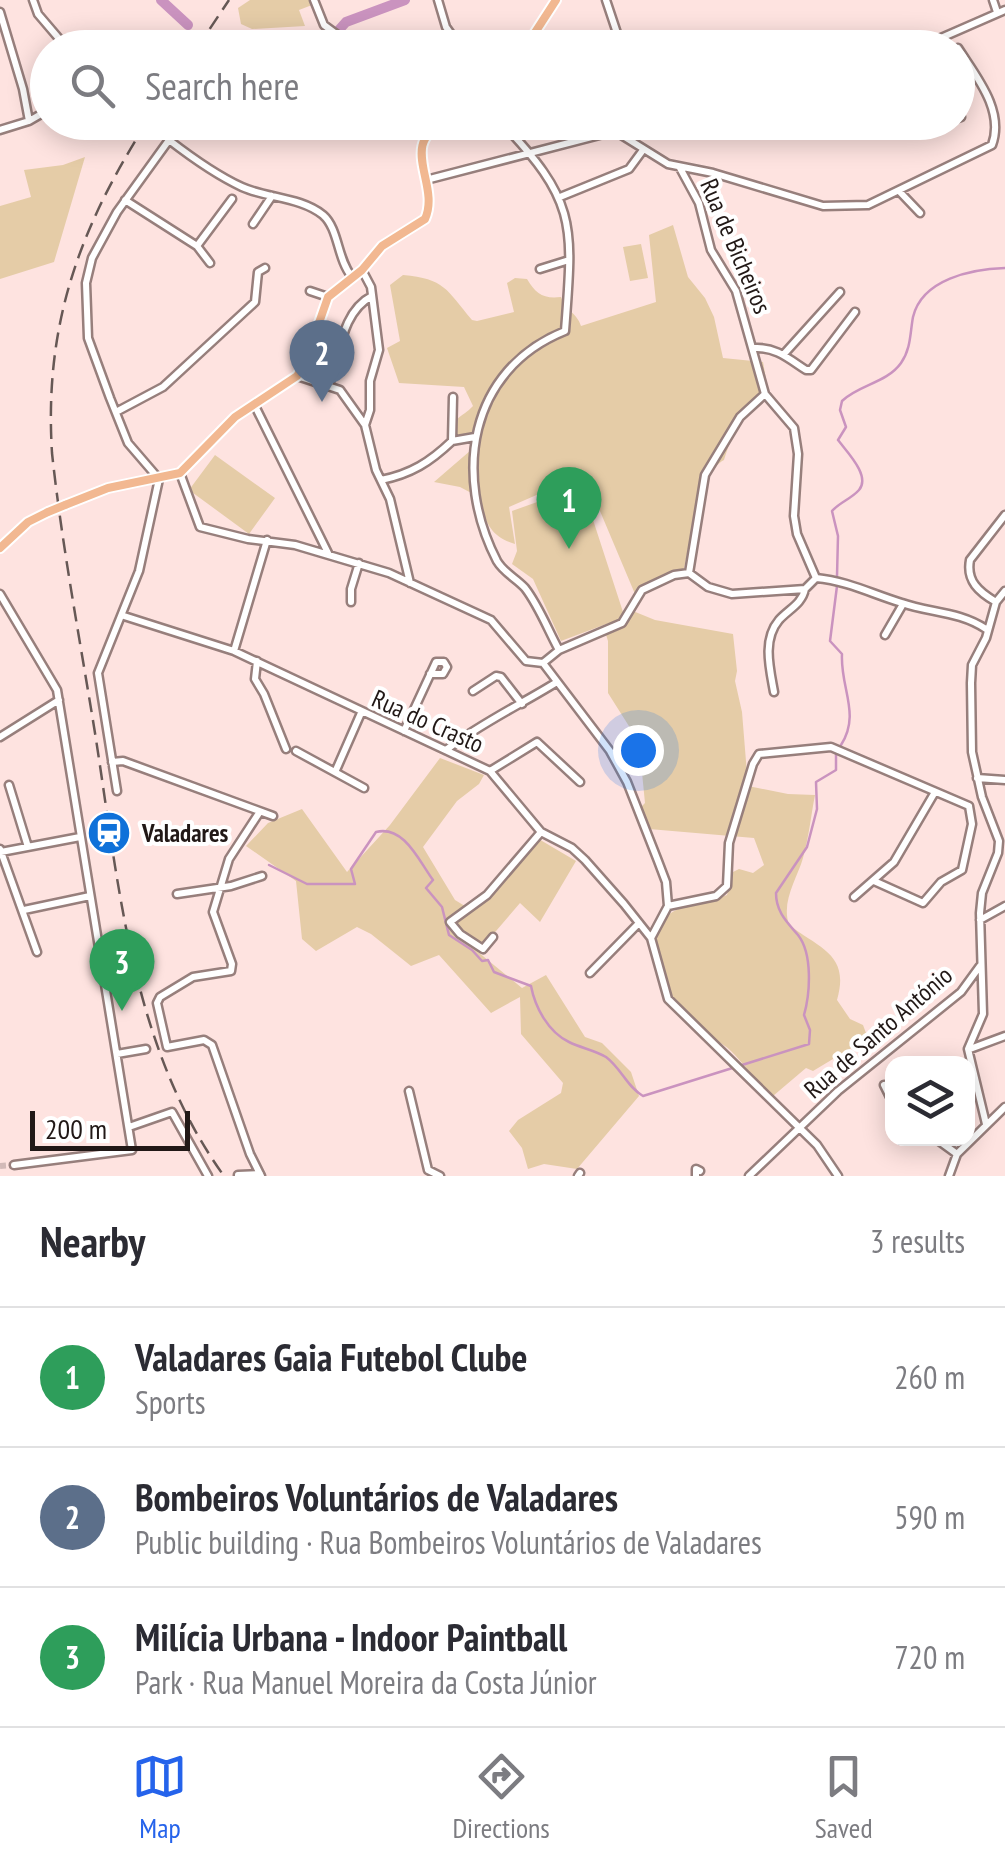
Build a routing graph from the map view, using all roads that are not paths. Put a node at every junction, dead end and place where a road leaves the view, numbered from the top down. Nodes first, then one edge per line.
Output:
1 (33, 0) edge
2 (314, 0) edge
3 (438, 0) edge
4 (556, 0) edge
5 (606, 0) edge
6 (992, 0) edge
7 (1001, 11) edge
8 (0, 12) edge
9 (52, 30) edge
10 (331, 30) edge
11 (448, 30) edge
12 (537, 30) edge
13 (616, 30) edge
14 (953, 30) edge
15 (975, 70) edge
16 (29, 121) joint
17 (0, 130) edge
18 (168, 140) joint
19 (425, 140) edge
20 (519, 140) edge
21 (579, 140) edge
22 (628, 140) edge
23 (643, 150) junction
24 (531, 152) junction
25 (680, 168) junction
26 (425, 180) junction
27 (899, 192) junction
28 (272, 196) junction
29 (560, 197) junction
30 (232, 199) dead end
31 (125, 200) junction
32 (920, 214) dead end
33 (253, 224) dead end
34 (197, 246) junction
35 (569, 260) junction
36 (210, 263) dead end
37 (265, 268) dead end
38 (540, 269) dead end
39 (362, 270) junction
40 (352, 277) junction
41 (310, 290) dead end
42 (840, 292) dead end
43 (372, 296) junction
44 (328, 297) junction
45 (855, 312) dead end
46 (755, 348) junction
47 (784, 354) junction
48 (298, 376) junction
49 (330, 385) junction
50 (765, 394) junction
51 (453, 397) dead end
52 (255, 406) junction
53 (116, 412) junction
54 (365, 425) junction
55 (475, 437) junction
56 (452, 441) junction
57 (180, 473) junction
58 (159, 479) junction
59 (381, 480) junction
60 (1005, 515) edge
61 (266, 540) junction
62 (0, 548) edge
63 (329, 555) junction
64 (359, 563) junction
65 (689, 573) junction
66 (816, 578) junction
67 (410, 584) junction
68 (805, 589) junction
69 (1005, 591) edge
70 (0, 594) edge
71 (351, 602) dead end
72 (996, 602) junction
73 (903, 604) junction
74 (124, 616) junction
75 (986, 629) junction
76 (886, 634) dead end
77 (559, 650) junction
78 (234, 651) junction
79 (257, 661) junction
80 (544, 662) junction
81 (430, 674) dead end
82 (557, 682) junction
83 (473, 691) dead end
84 (774, 692) dead end
85 (59, 700) junction
86 (522, 704) junction
87 (362, 713) junction
88 (404, 731) junction
89 (0, 737) edge
90 (286, 749) dead end
91 (446, 750) junction
92 (296, 751) dead end
93 (112, 762) junction
94 (336, 770) junction
95 (490, 772) junction
96 (978, 778) junction
97 (1005, 780) edge
98 (580, 782) dead end
99 (10, 786) dead end
100 (364, 788) dead end
101 (117, 791) dead end
102 (935, 792) junction
103 (982, 797) junction
104 (969, 806) junction
105 (259, 813) junction
106 (273, 816) dead end
107 (541, 832) junction
108 (80, 837) junction
109 (28, 847) junction
110 (0, 851) edge
111 (998, 853) junction
112 (1005, 864) edge
113 (262, 876) dead end
114 (874, 881) junction
115 (218, 888) junction
116 (177, 894) dead end
117 (90, 896) junction
118 (854, 897) dead end
119 (668, 906) junction
120 (1005, 906) edge
121 (24, 910) junction
122 (980, 920) junction
123 (639, 923) junction
124 (493, 937) dead end
125 (651, 938) junction
126 (38, 952) dead end
127 (980, 966) junction
128 (590, 973) dead end
129 (1005, 1036) edge
130 (146, 1049) dead end
131 (968, 1049) junction
132 (117, 1054) junction
133 (409, 1090) dead end
134 (983, 1107) junction
135 (1003, 1108) edge
136 (986, 1124) junction
137 (128, 1127) junction
138 (798, 1127) junction
139 (946, 1146) edge
140 (957, 1154) junction
141 (14, 1165) tunnel mouth
142 (425, 1173) edge
143 (238, 1174) edge
144 (261, 1175) edge
145 (208, 1176) edge
146 (440, 1176) edge
147 (749, 1176) edge
148 (838, 1176) edge
149 (950, 1176) edge

1 - 9 street
2 - 10 street
3 - 11 street
4 - 12 main road
5 - 13 street
6 - 7 street
7 - 14 street
8 - 16 street
15 - 27 street
16 - 17 street
18 - 28 street
18 - 31 street
19 - 26 main road
20 - 24 street
21 - 24 street
22 - 23 street, Rua de Bicheiros
23 - 25 street, Rua de Bicheiros
23 - 29 street
24 - 26 street
24 - 29 street
25 - 27 street
25 - 46 street, Rua de Bicheiros
26 - 39 main road
27 - 32 street
28 - 33 street
28 - 40 street
29 - 35 street
30 - 34 street
31 - 34 street
31 - 53 street
34 - 36 street
35 - 38 street
35 - 55 street
37 - 53 street
39 - 40 main road
39 - 43 street
40 - 44 main road
41 - 44 street
42 - 47 street
43 - 49 street
43 - 54 street
44 - 48 main road
45 - 47 street
46 - 47 street
46 - 50 street, Rua de Bicheiros
48 - 49 street
48 - 52 main road
49 - 54 street
50 - 65 street
50 - 66 street, Rua de Bicheiros
51 - 56 street
52 - 57 main road
52 - 63 street
53 - 58 street
54 - 59 street
55 - 56 street
55 - 77 street
56 - 59 street
57 - 58 main road
57 - 61 street
58 - 62 main road, bridge
58 - 74 street
59 - 67 street
60 - 72 street
61 - 63 street
61 - 78 street
63 - 64 street
64 - 67 street
64 - 71 street
65 - 68 street
65 - 77 street
66 - 68 street
66 - 73 street
67 - 80 street
68 - 84 street
69 - 72 street
70 - 85 street
72 - 75 street
73 - 75 street
73 - 76 street
74 - 78 street, Rua do Crasto
74 - 93 street
75 - 96 street
77 - 80 street
78 - 79 street, Rua do Crasto
79 - 87 street, Rua do Crasto
79 - 90 street
80 - 82 street
81 - 88 street
82 - 86 street
82 - 119 street
83 - 86 street
85 - 89 street
85 - 108 street
86 - 91 street
87 - 88 street, Rua do Crasto
87 - 94 street
88 - 91 street, Rua do Crasto
91 - 95 street, Rua do Crasto
92 - 94 street
93 - 101 street
93 - 105 street
94 - 100 street
95 - 98 street
95 - 107 street, Rua do Crasto
96 - 97 street
96 - 103 street
99 - 109 street
102 - 104 street
102 - 114 street
102 - 119 street
103 - 104 street
103 - 111 street
104 - 114 street
105 - 106 street
105 - 115 street
107 - 123 street, Rua do Crasto
107 - 124 street
108 - 109 street
108 - 117 street
109 - 110 street
110 - 121 street
111 - 112 street
111 - 122 street
113 - 115 street
114 - 118 street
115 - 116 street
115 - 144 street
117 - 121 street
117 - 132 street
119 - 125 street
120 - 122 street
121 - 126 street
122 - 127 street
123 - 125 street, Rua do Crasto
123 - 128 street
125 - 138 street, Rua do Crasto
127 - 131 street
127 - 138 street, Rua de Santo António
129 - 131 street
130 - 132 street
131 - 134 street
132 - 137 street
133 - 142 street
134 - 135 street
134 - 136 street
135 - 136 street
136 - 140 street
137 - 141 street
137 - 145 street
138 - 147 street, Rua de Santo António
138 - 148 street, Rua do Crasto
139 - 140 street
140 - 149 street
142 - 146 street
143 - 144 street

